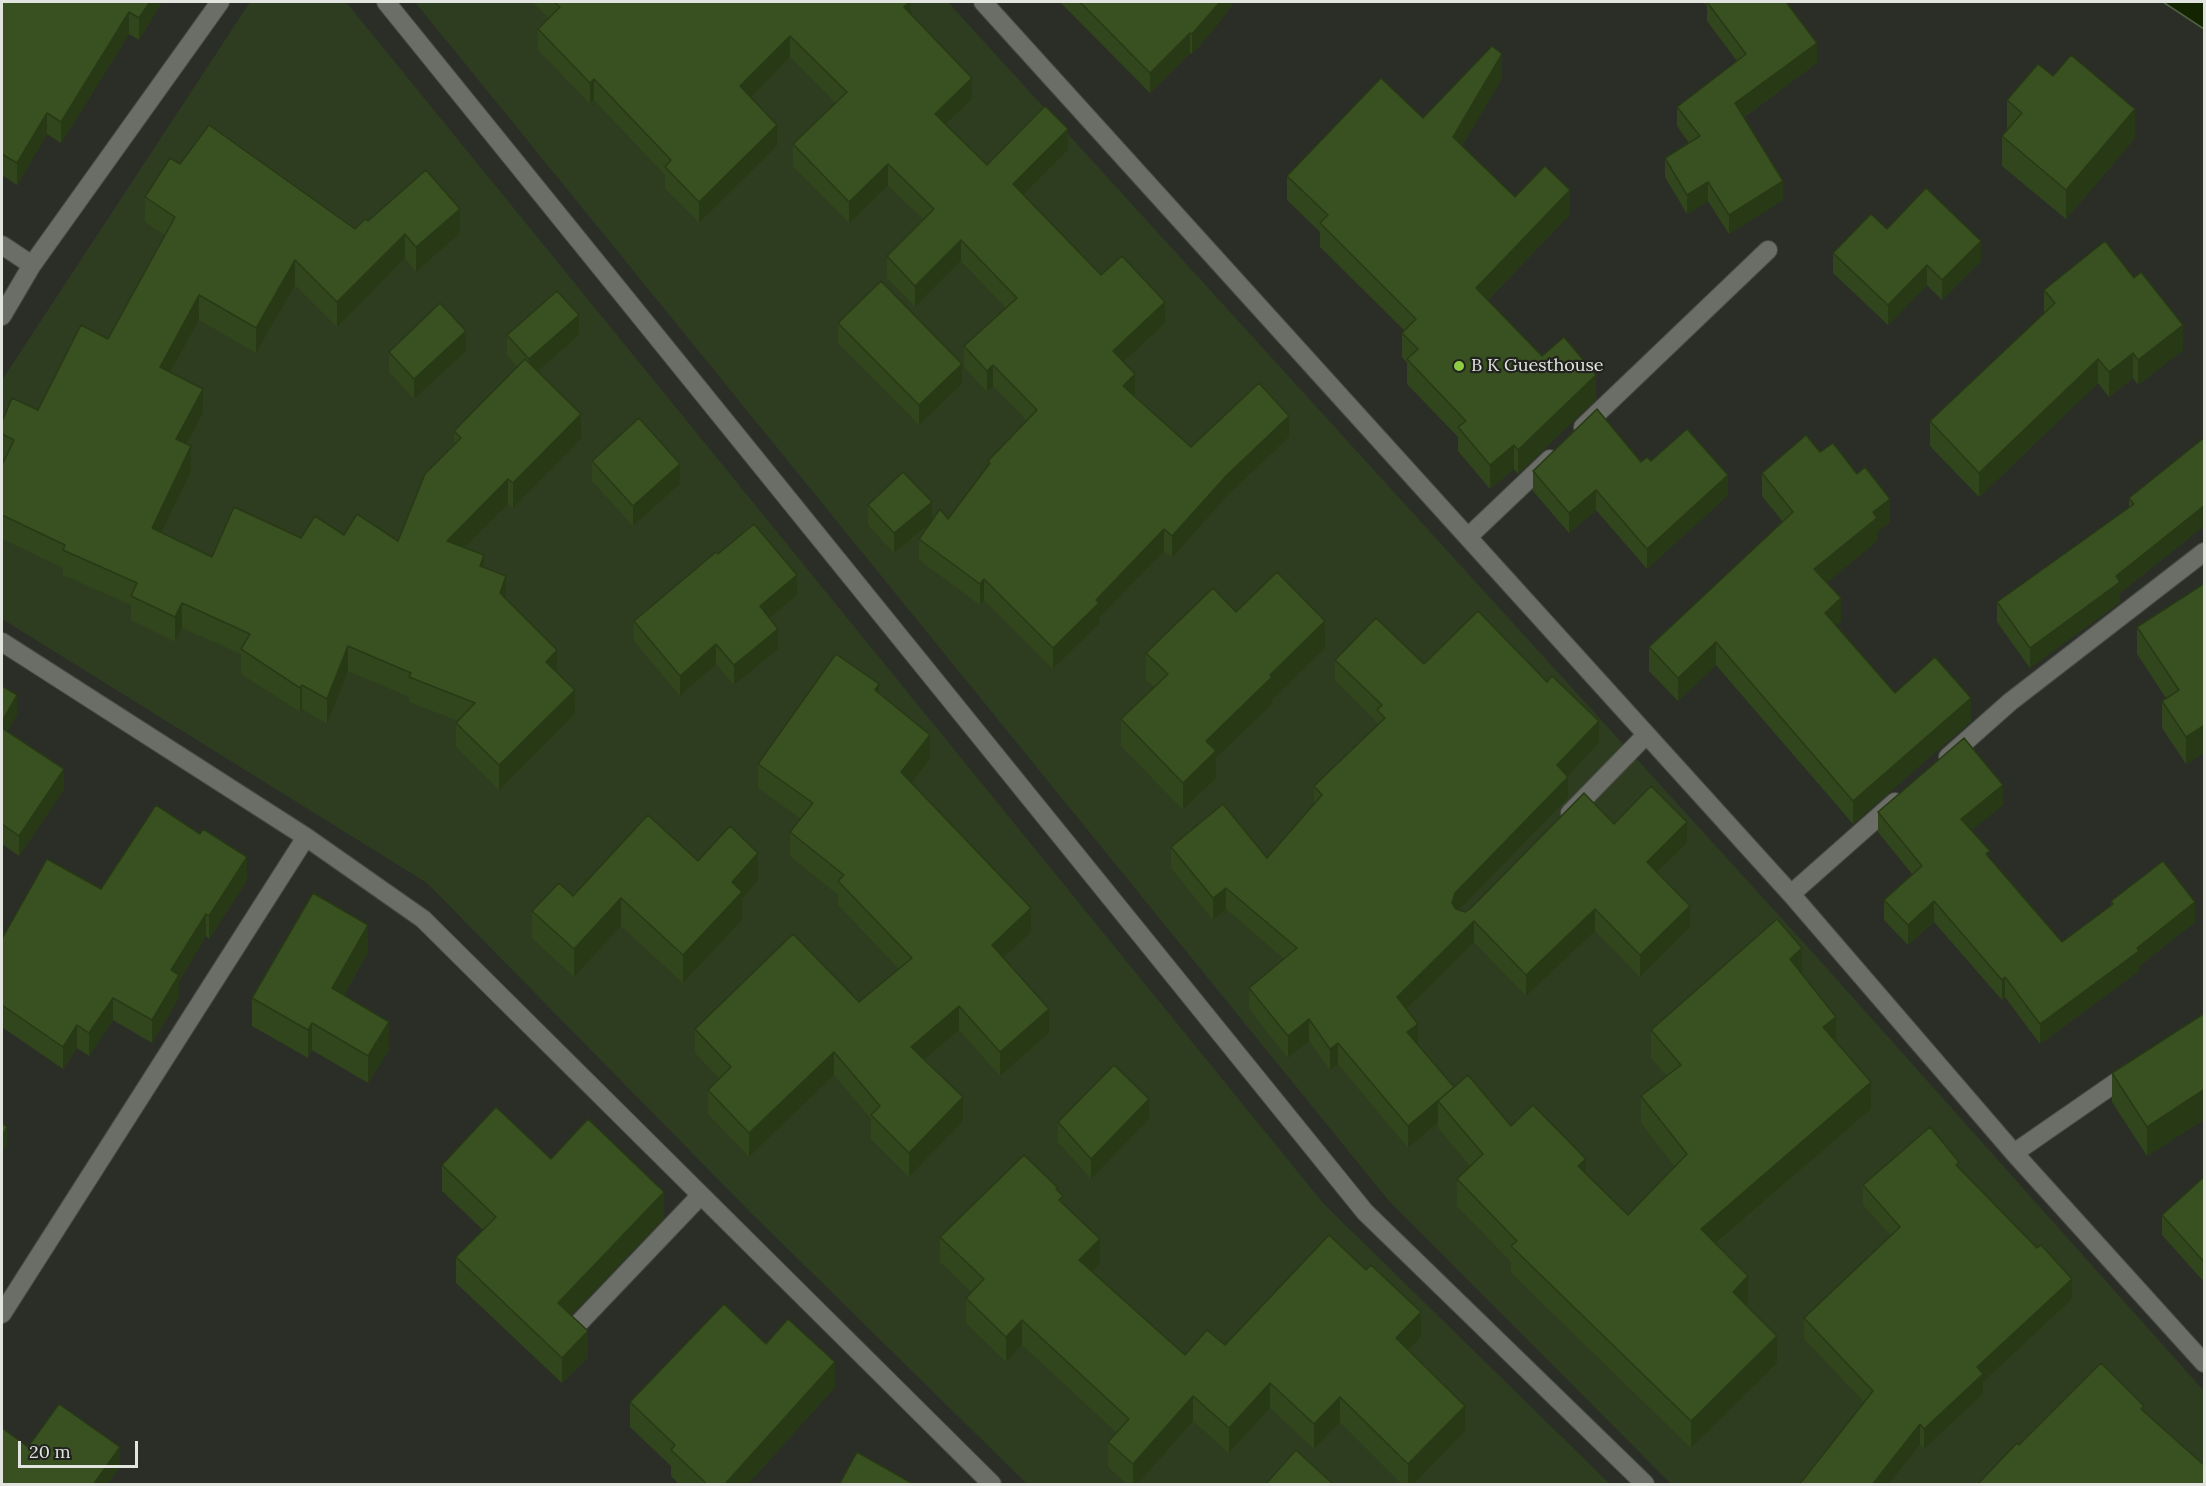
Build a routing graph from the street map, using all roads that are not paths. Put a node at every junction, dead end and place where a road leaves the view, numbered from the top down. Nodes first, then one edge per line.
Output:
1 (220, 2) edge
2 (386, 2) edge
3 (983, 2) edge
4 (2, 245) edge
5 (1768, 250) dead end
6 (32, 265) junction
7 (2, 315) edge
8 (1468, 537) junction
9 (2205, 552) edge
10 (2, 642) edge
11 (1646, 735) junction
12 (1931, 771) edge
13 (1905, 794) edge
14 (1555, 828) edge
15 (306, 837) junction
16 (1791, 894) junction
17 (2147, 1060) edge
18 (2014, 1153) junction
19 (700, 1195) junction
20 (2, 1314) edge
21 (579, 1323) edge
22 (2205, 1363) edge
23 (992, 1485) edge
24 (1645, 1485) edge

1 - 6 street
2 - 24 street
3 - 8 street
4 - 6 street
5 - 8 street
6 - 7 street
8 - 11 street
9 - 12 street
10 - 15 street
11 - 14 street
11 - 16 street
13 - 16 street
15 - 19 street
15 - 20 street
16 - 18 street
17 - 18 street
18 - 22 street
19 - 21 street
19 - 23 street

